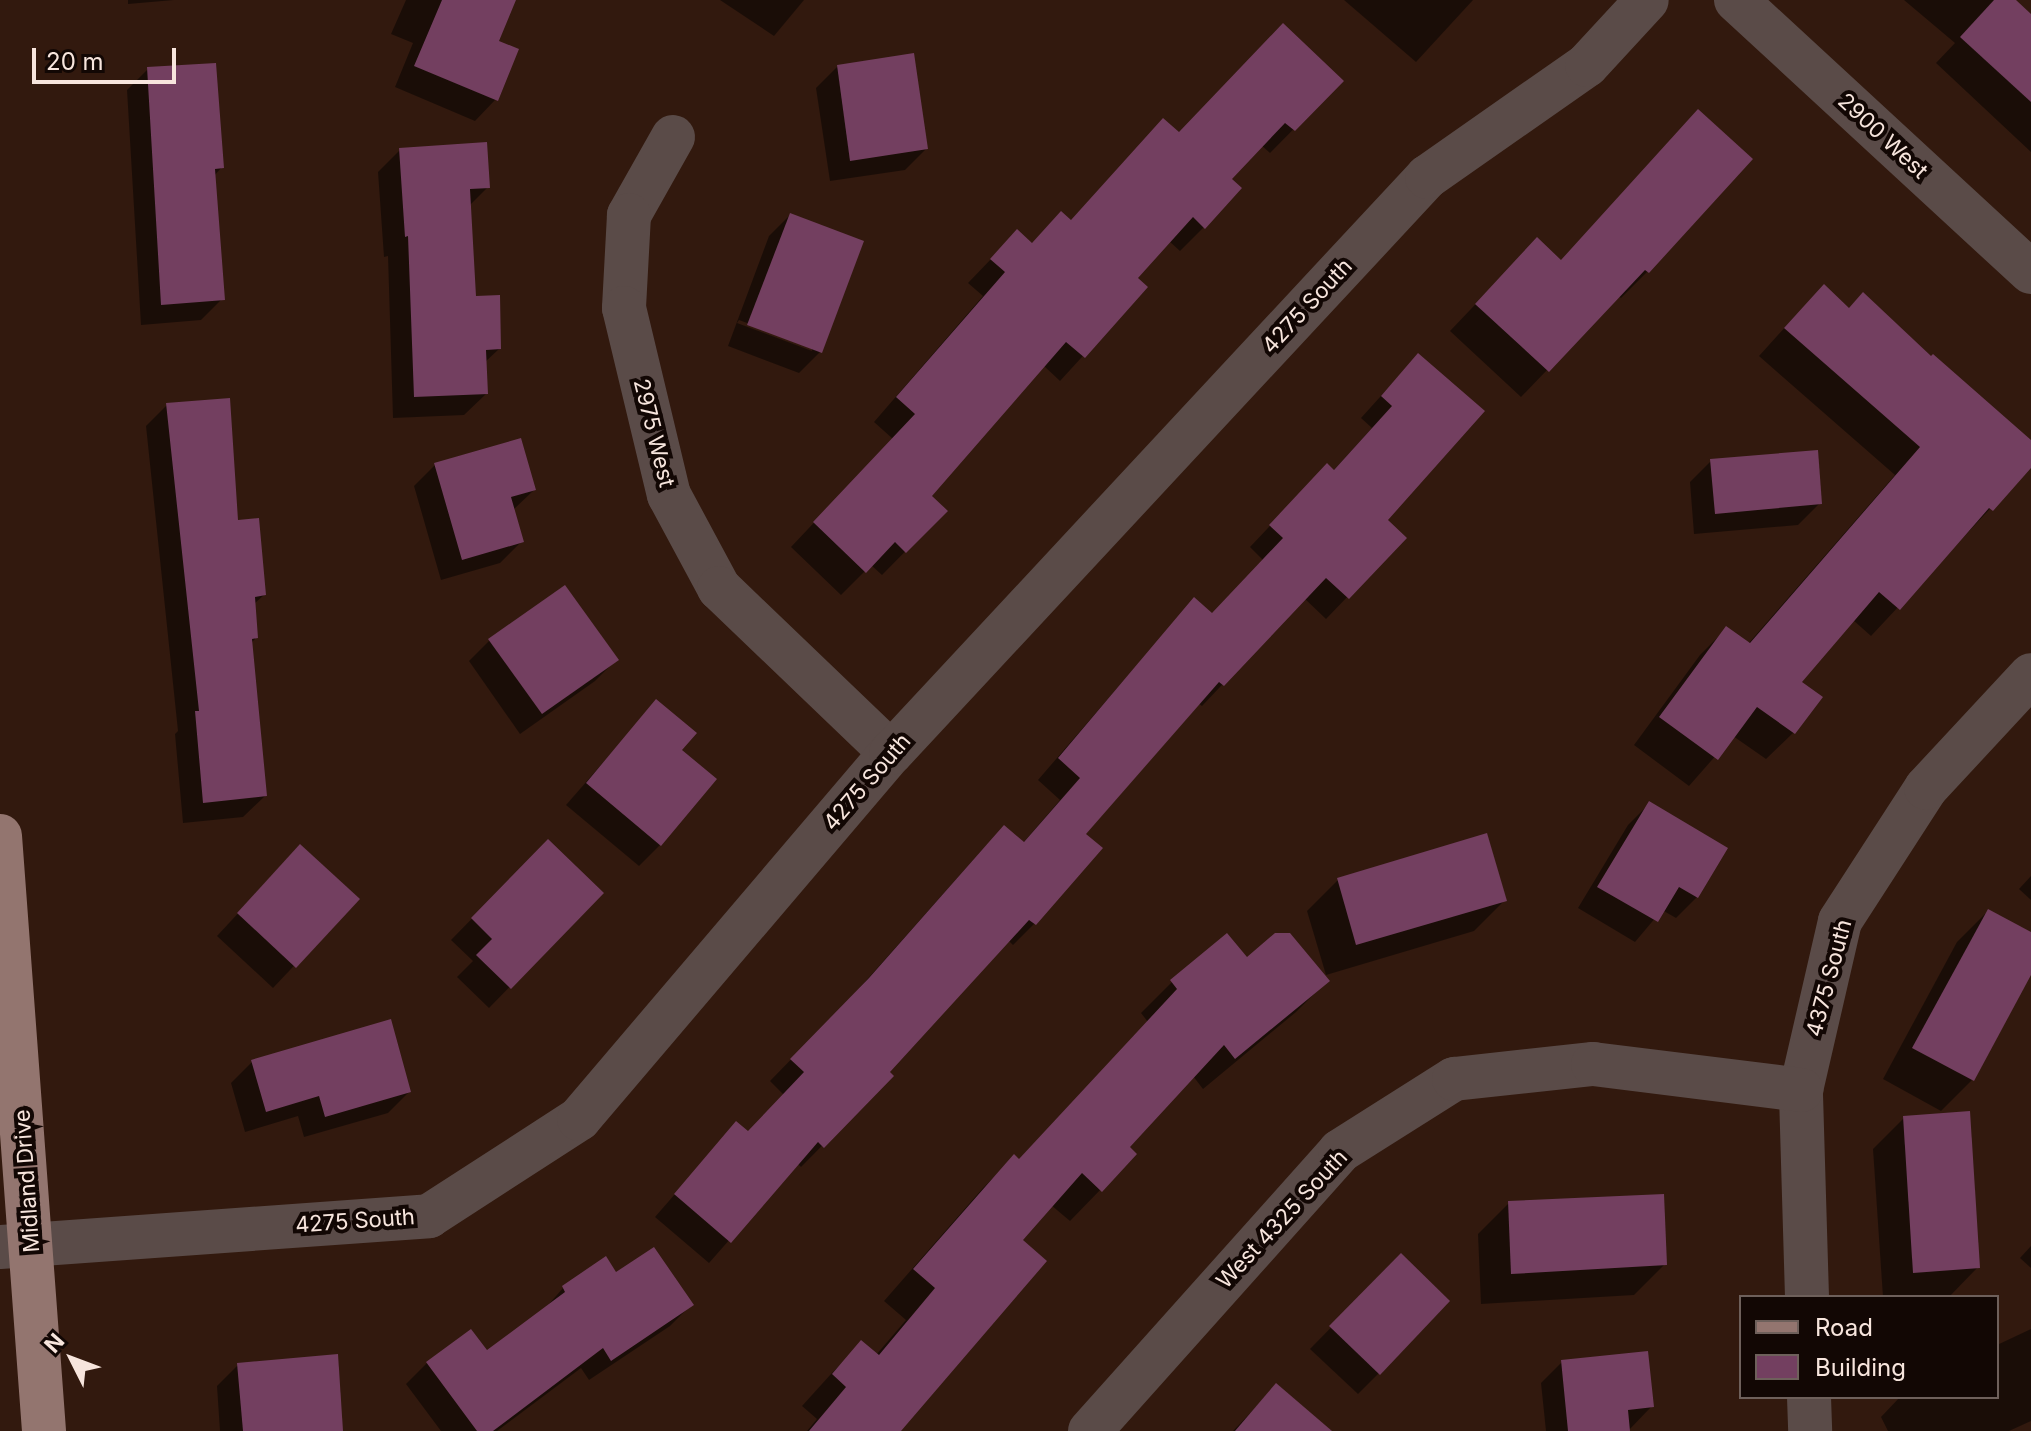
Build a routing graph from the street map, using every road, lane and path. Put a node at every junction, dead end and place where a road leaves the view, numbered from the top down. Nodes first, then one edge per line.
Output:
1 (1647, 0) edge
2 (1736, 0) edge
3 (673, 137) dead end
4 (2031, 272) edge
5 (2031, 675) edge
6 (891, 753) junction
7 (0, 836) edge
8 (1801, 1090) junction
9 (16, 1246) edge
10 (1807, 1295) edge
11 (1809, 1399) edge
12 (44, 1431) edge
13 (1090, 1431) edge
14 (1810, 1431) edge

1 - 6 street, 4275 South
2 - 4 street, 2900 West
3 - 6 street, 2975 West
5 - 8 street, 4375 South
6 - 9 street, 4275 South
7 - 9 main road, Midland Drive
8 - 10 street, 4375 South
8 - 13 street, West 4325 South
9 - 12 main road, Midland Drive
11 - 14 street

